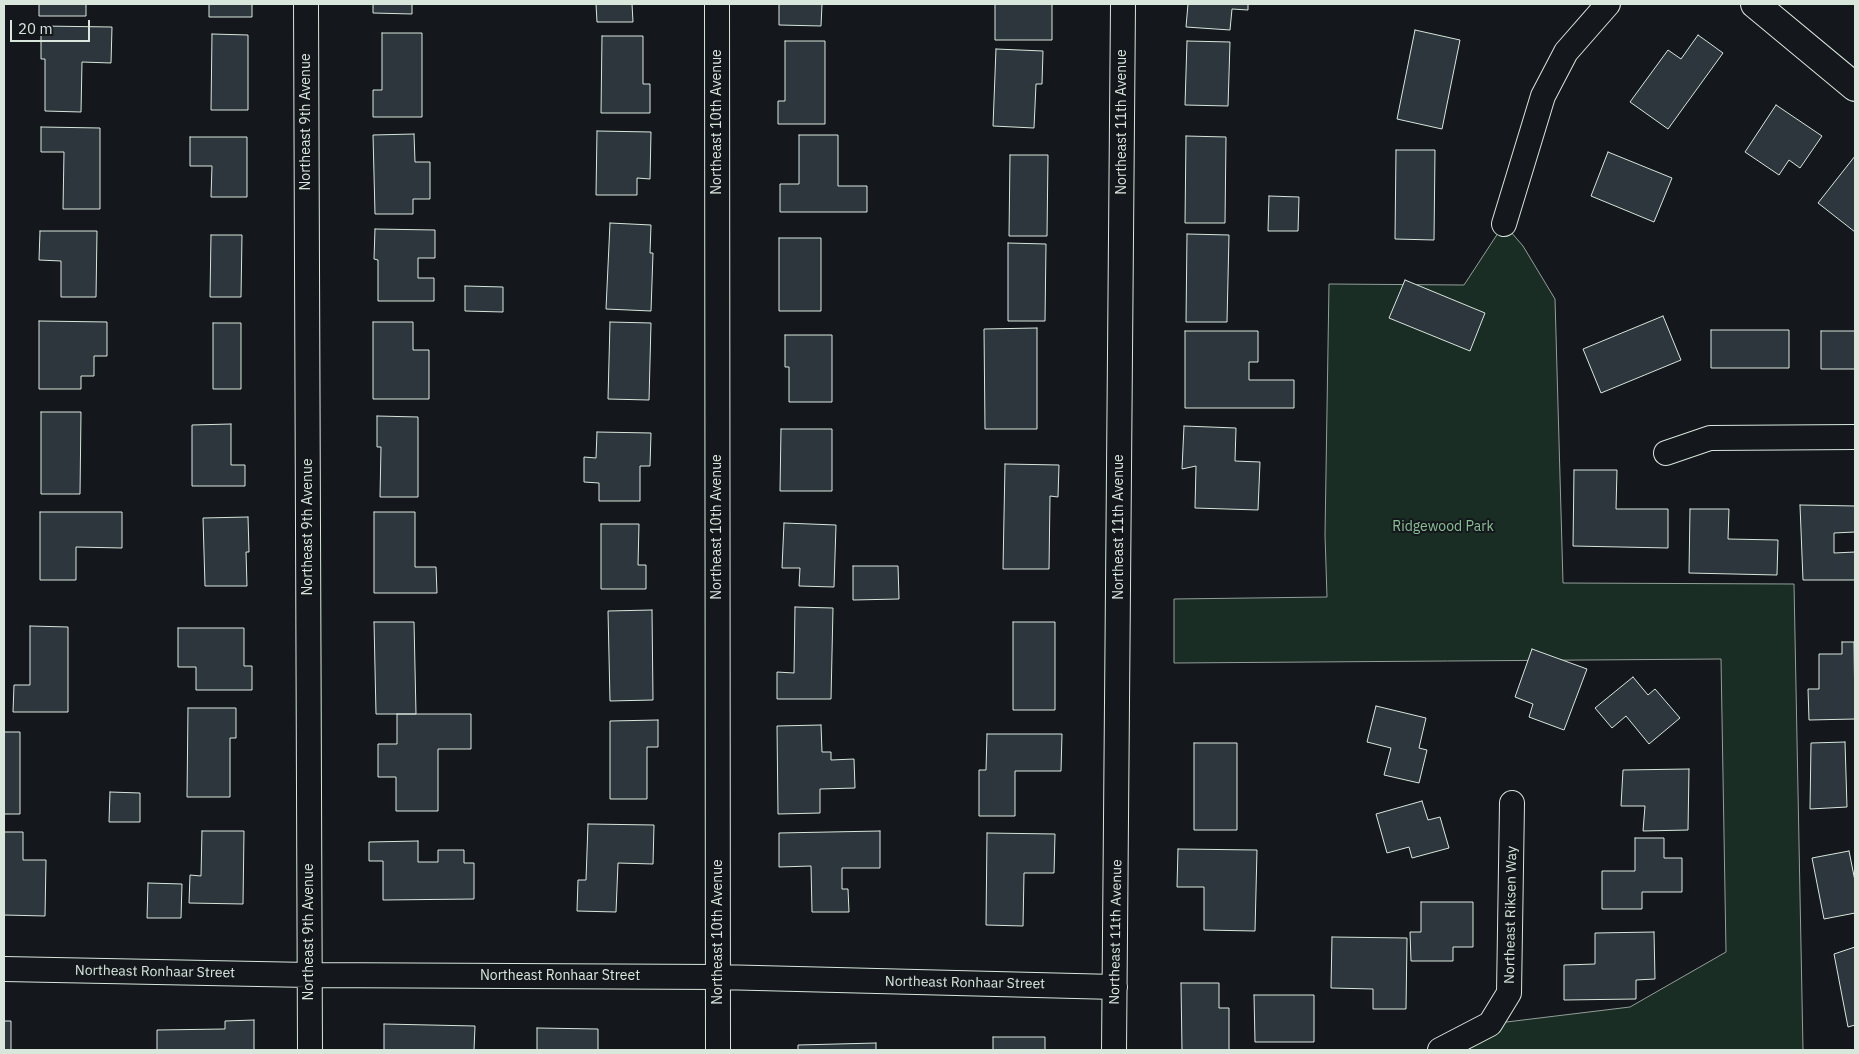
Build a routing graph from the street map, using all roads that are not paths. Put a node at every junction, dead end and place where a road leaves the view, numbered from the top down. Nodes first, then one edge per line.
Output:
1 (306, 4) edge
2 (717, 4) edge
3 (1123, 4) edge
4 (1608, 4) edge
5 (1756, 4) edge
6 (1855, 87) edge
7 (1504, 224) dead end
8 (1855, 437) edge
9 (1666, 453) dead end
10 (1512, 803) dead end
11 (4, 969) edge
12 (309, 975) junction
13 (718, 977) junction
14 (1115, 987) junction
15 (310, 1050) edge
16 (718, 1050) edge
17 (1114, 1050) edge
18 (1440, 1050) edge

1 - 12 street, Northeast 9th Avenue
2 - 13 street, Northeast 10th Avenue
3 - 14 street, Northeast 11th Avenue
4 - 7 street
5 - 6 street
8 - 9 street
10 - 18 street, Northeast Riksen Way
11 - 12 street, Northeast Ronhaar Street
12 - 13 street, Northeast Ronhaar Street
12 - 15 street, Northeast 9th Avenue
13 - 14 street, Northeast Ronhaar Street
13 - 16 street, Northeast 10th Avenue
14 - 17 street, Northeast 11th Avenue

